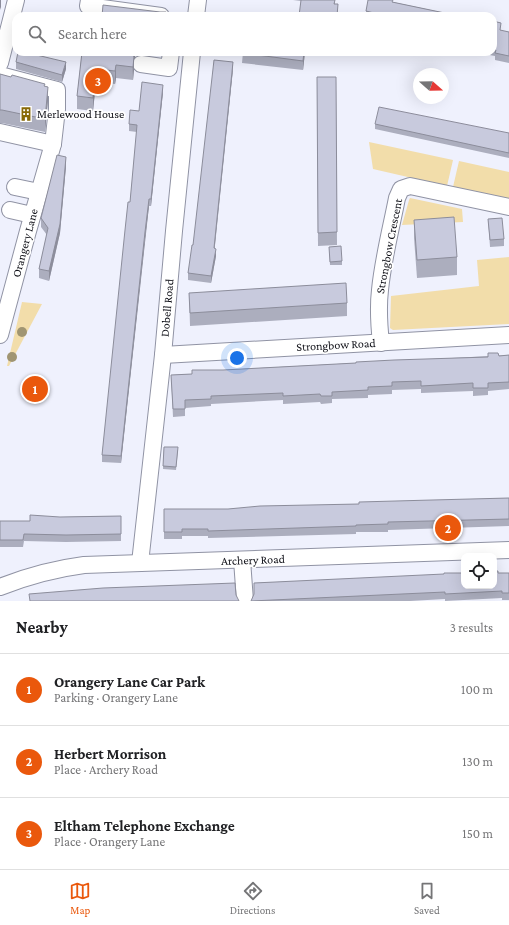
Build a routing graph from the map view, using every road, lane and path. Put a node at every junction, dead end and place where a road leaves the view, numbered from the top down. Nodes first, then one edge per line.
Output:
1 (89, 0) edge
2 (198, 0) edge
3 (12, 1) edge
4 (132, 12) edge
5 (196, 12) edge
6 (170, 56) edge
7 (192, 56) edge
8 (0, 63) edge
9 (141, 64) dead end
10 (169, 68) junction
11 (191, 71) junction
12 (0, 76) edge
13 (0, 132) edge
14 (52, 147) junction
15 (15, 187) dead end
16 (38, 192) junction
17 (509, 208) edge
18 (10, 210) dead end
19 (32, 215) junction
20 (0, 335) edge
21 (509, 335) edge
22 (381, 343) junction
23 (163, 355) junction
24 (509, 550) edge
25 (242, 560) junction
26 (140, 564) junction
27 (0, 587) edge
28 (245, 601) edge

1 - 4 street
2 - 5 street
3 - 8 street
6 - 10 street
7 - 11 street, Dobell Road
9 - 10 street
10 - 11 street
11 - 23 street, Dobell Road
12 - 14 street, Orangery Lane
13 - 14 street
14 - 16 street, Orangery Lane
15 - 16 street
16 - 19 street, Orangery Lane
17 - 22 street, Strongbow Crescent
18 - 19 street
19 - 20 street, Orangery Lane
21 - 22 street, Strongbow Road
22 - 23 street, Strongbow Road
23 - 26 street, Dobell Road
24 - 25 street, Archery Road
25 - 26 street, Archery Road
25 - 28 street
26 - 27 street, Archery Road

